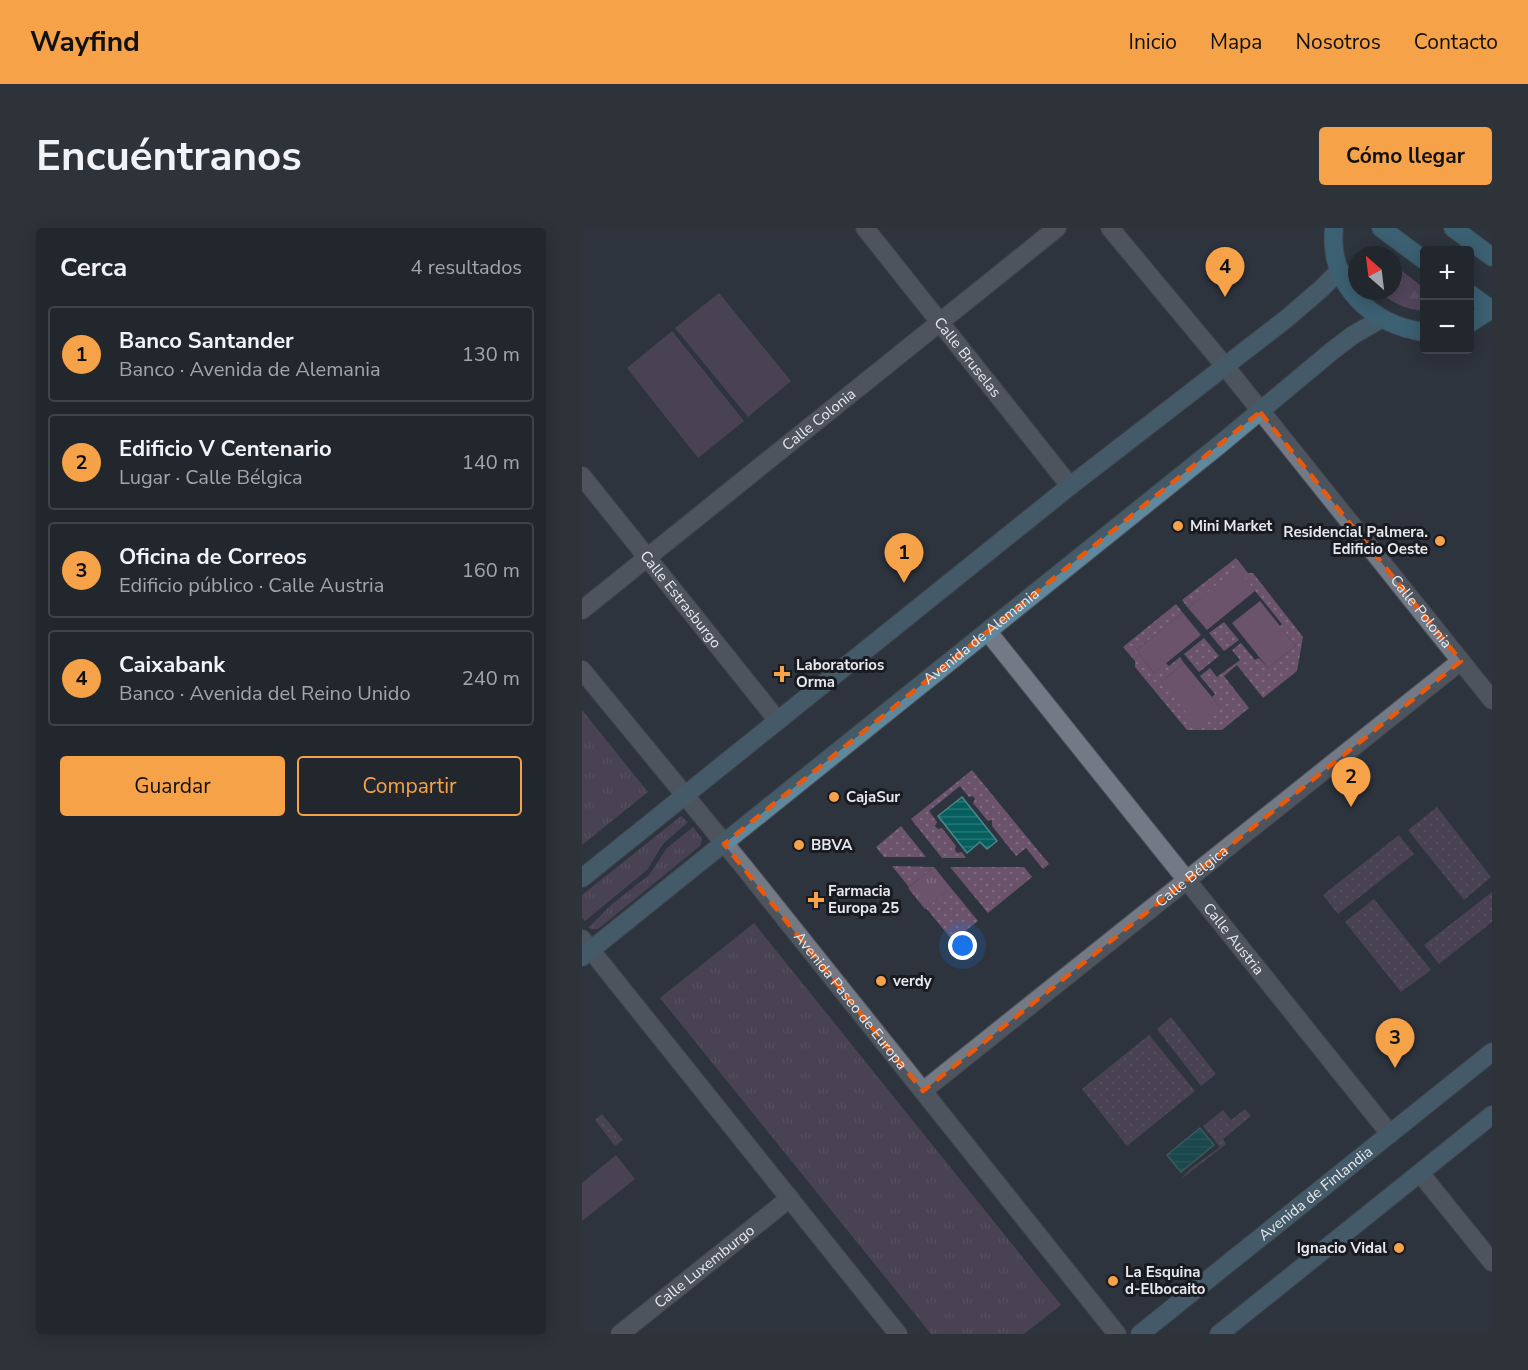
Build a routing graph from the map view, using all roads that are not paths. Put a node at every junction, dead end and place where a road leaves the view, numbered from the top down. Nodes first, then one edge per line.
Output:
1 (865, 228) edge
2 (1057, 228) edge
3 (1110, 228) edge
4 (1334, 228) edge
5 (1381, 228) edge
6 (1453, 228) edge
7 (1420, 256) edge
8 (1492, 257) edge
9 (1340, 270) junction
10 (1474, 297) edge
11 (1492, 310) edge
12 (1381, 319) junction
13 (1474, 321) edge
14 (940, 322) junction
15 (1420, 331) edge
16 (1224, 365) junction
17 (1260, 412) junction
18 (582, 476) edge
19 (1071, 486) junction
20 (647, 558) junction
21 (582, 610) edge
22 (988, 632) junction
23 (1461, 661) junction
24 (582, 670) edge
25 (1492, 699) edge
26 (778, 721) junction
27 (683, 796) junction
28 (724, 844) junction
29 (582, 878) edge
30 (1187, 880) junction
31 (585, 949) edge
32 (1492, 1052) edge
33 (923, 1091) junction
34 (1492, 1115) edge
35 (1390, 1134) junction
36 (1420, 1173) junction
37 (790, 1198) junction
38 (1492, 1262) edge
39 (620, 1334) edge
40 (898, 1334) edge
41 (1117, 1334) edge
42 (1140, 1334) edge
43 (1219, 1334) edge

1 - 14 street, Calle Bruselas
2 - 14 street, Calle Colonia
3 - 16 street, Calle Polonia
4 - 9 main road
5 - 7 main road
6 - 8 main road
9 - 12 main road
9 - 16 main road
10 - 11 main road
11 - 13 main road
12 - 15 main road
12 - 17 main road, Avenida de Alemania
14 - 19 street, Calle Bruselas
14 - 20 street, Calle Colonia
16 - 17 street, Calle Polonia
16 - 19 main road
17 - 22 main road, Avenida de Alemania
17 - 23 street, Calle Polonia
18 - 20 street, Calle Estrasburgo
19 - 26 main road
20 - 21 street, Calle Colonia
20 - 26 street, Calle Estrasburgo
22 - 28 main road, Avenida de Alemania
22 - 30 street, Calle Austria
23 - 25 street, Calle Polonia
23 - 30 street, Calle Bélgica
24 - 27 street, Avenida Paseo de Europa
26 - 27 main road
27 - 28 street, Avenida Paseo de Europa
27 - 29 main road
28 - 31 main road, Avenida de Alemania
28 - 33 street, Avenida Paseo de Europa
30 - 33 street, Calle Bélgica
30 - 35 street, Calle Austria
31 - 37 street
32 - 35 main road, Avenida de Finlandia
33 - 41 street, Avenida Paseo de Europa
34 - 36 main road
35 - 42 main road, Avenida de Finlandia
36 - 38 street
36 - 43 main road
37 - 39 street, Calle Luxemburgo
37 - 40 street

